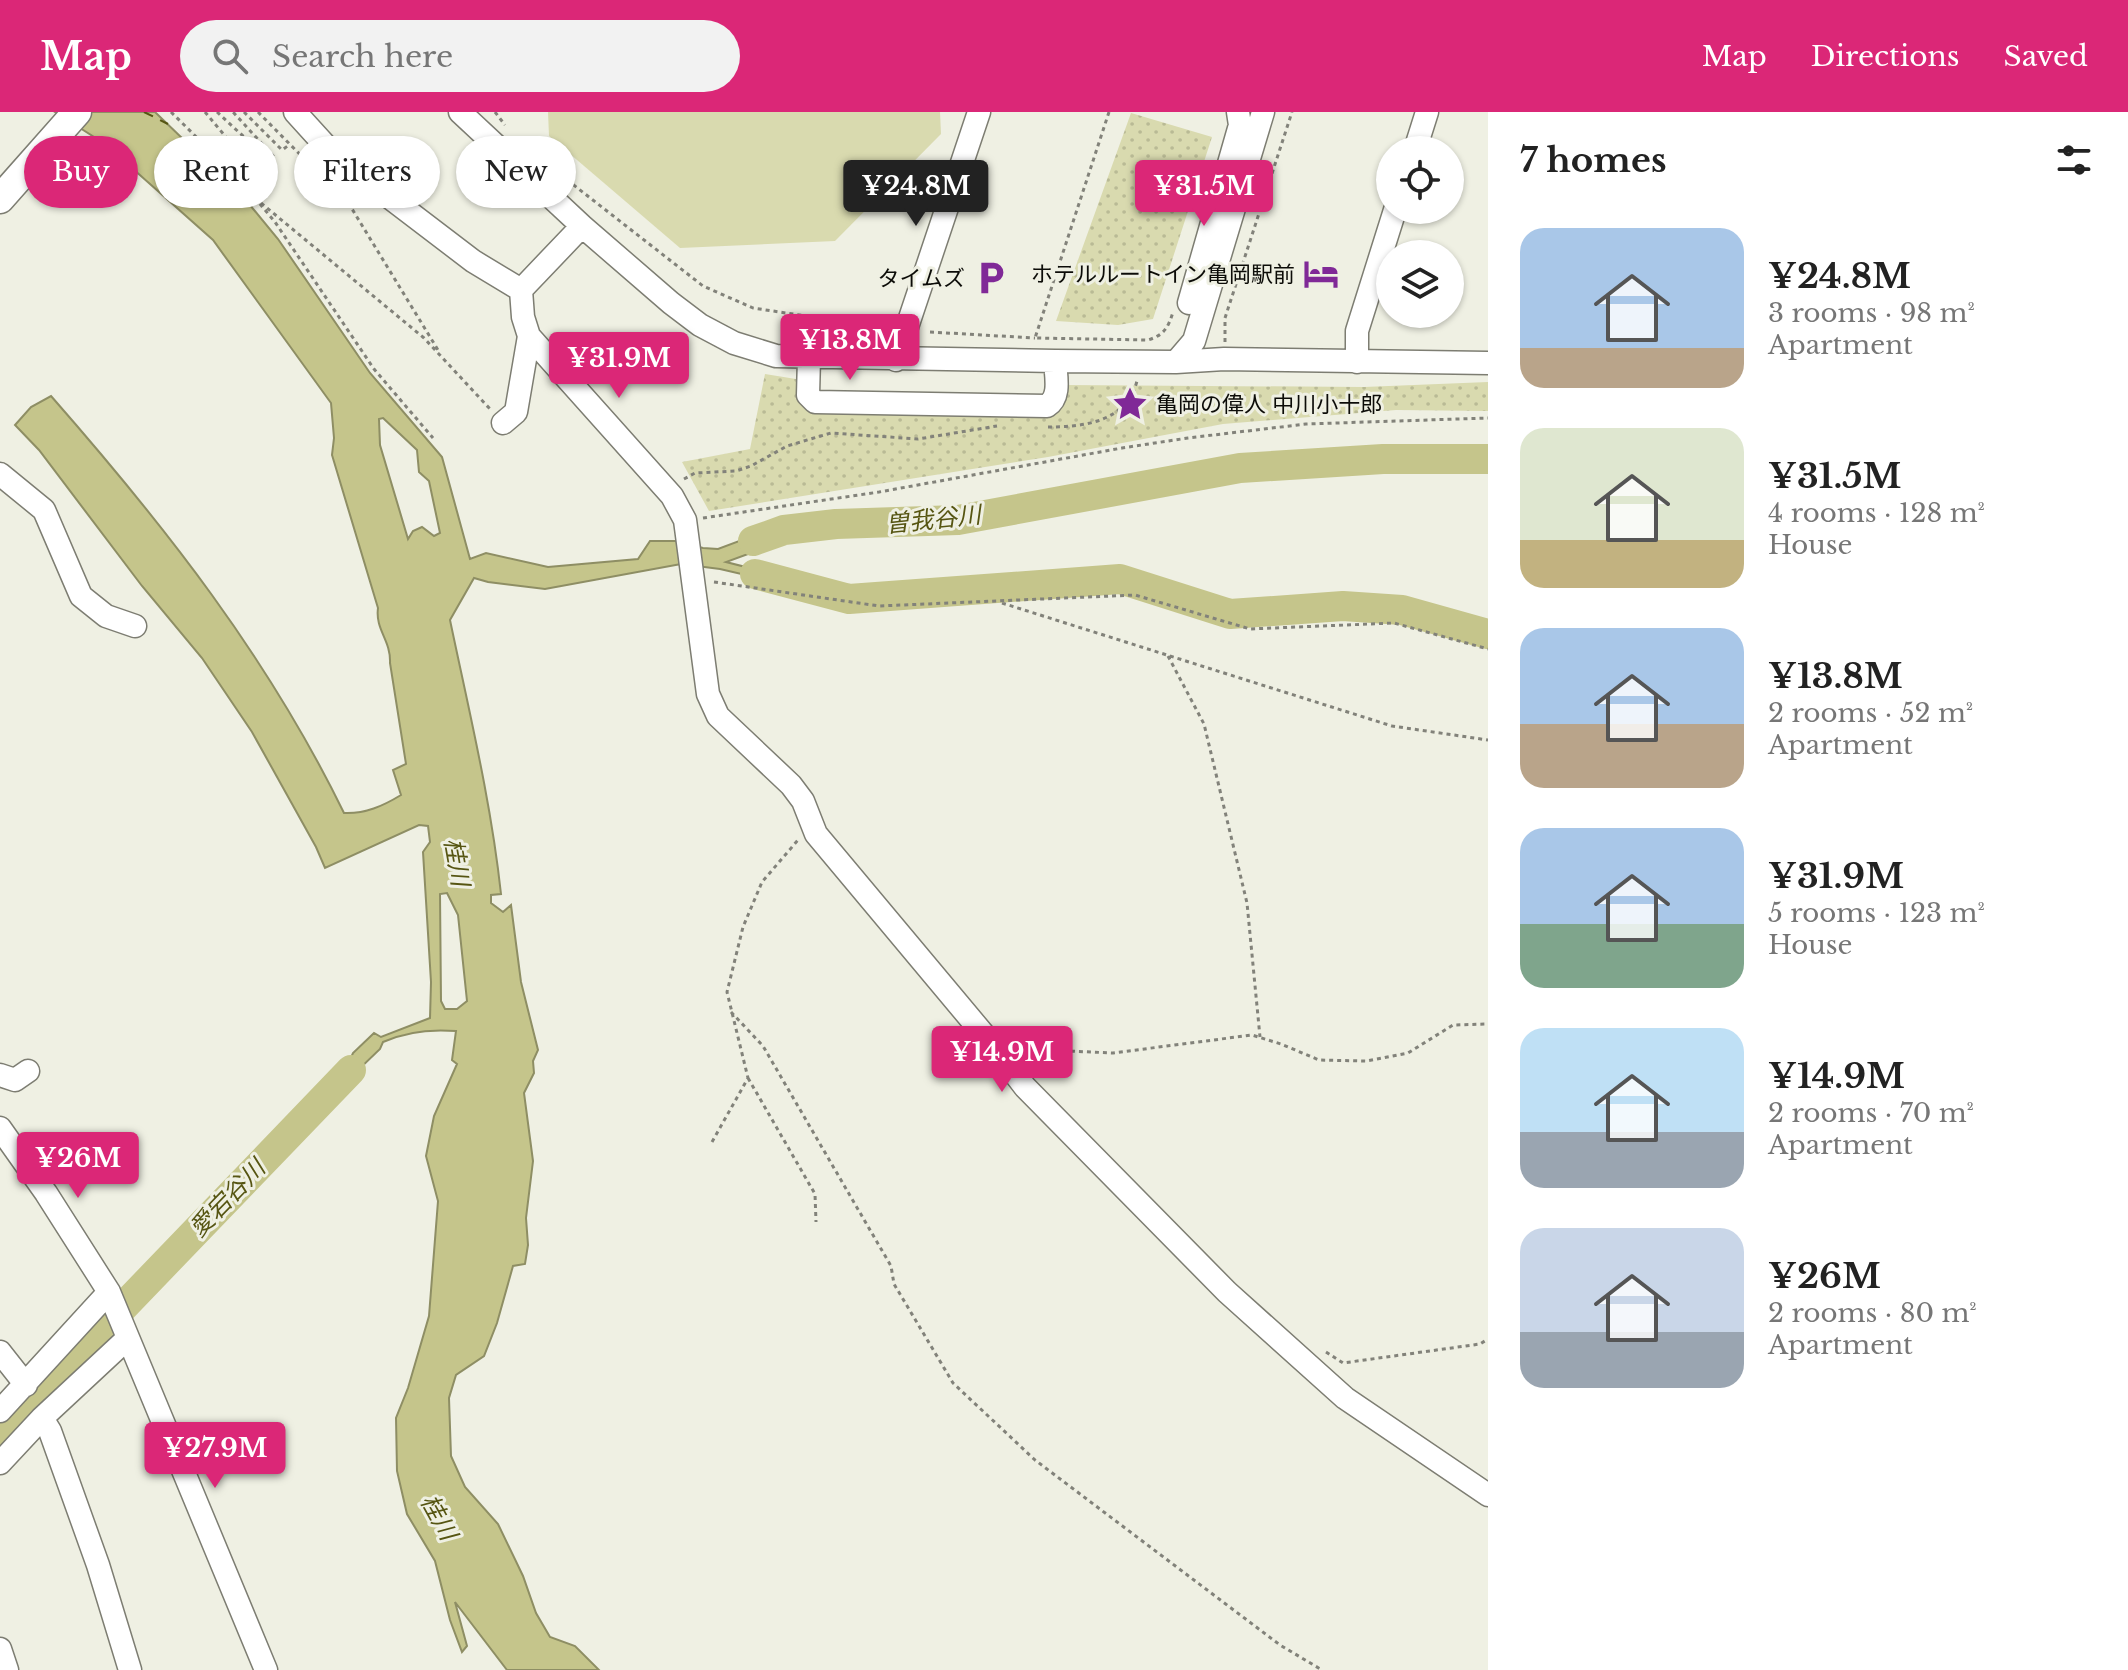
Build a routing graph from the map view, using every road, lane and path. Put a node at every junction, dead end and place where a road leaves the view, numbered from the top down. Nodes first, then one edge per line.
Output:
1 (77, 112) edge
2 (172, 112) edge
3 (205, 112) edge
4 (217, 112) edge
5 (233, 112) edge
6 (244, 112) edge
7 (258, 112) edge
8 (295, 112) edge
9 (495, 112) edge
10 (979, 112) edge
11 (1109, 112) edge
12 (1238, 112) edge
13 (1263, 112) edge
14 (1292, 112) edge
15 (1427, 112) edge
16 (467, 114) edge
17 (510, 132) dead end
18 (196, 136) edge
19 (225, 136) edge
20 (1419, 136) edge
21 (289, 145) junction
22 (576, 187) edge
23 (0, 199) edge
24 (263, 208) edge
25 (267, 208) edge
26 (1391, 224) edge
27 (582, 226) junction
28 (629, 228) junction
29 (621, 237) dead end
30 (521, 290) junction
31 (1175, 305) dead end
32 (892, 329) dead end
33 (930, 332) dead end
34 (529, 336) junction
35 (1035, 338) junction
36 (1224, 344) dead end
37 (441, 357) junction
38 (809, 358) junction
39 (896, 360) junction
40 (1055, 361) junction
41 (1176, 362) junction
42 (1357, 362) junction
43 (1488, 363) edge
44 (1137, 378) dead end
45 (1488, 418) edge
46 (503, 423) joint
47 (1003, 425) dead end
48 (1047, 427) dead end
49 (433, 438) dead end
50 (0, 474) edge
51 (685, 478) dead end
52 (686, 526) junction
53 (694, 576) junction
54 (999, 602) junction
55 (135, 626) dead end
56 (1488, 649) edge
57 (1167, 655) junction
58 (1488, 740) edge
59 (810, 825) junction
60 (731, 1012) junction
61 (1488, 1024) edge
62 (1260, 1037) junction
63 (995, 1048) junction
64 (28, 1071) dead end
65 (0, 1075) edge
66 (748, 1078) junction
67 (0, 1128) edge
68 (712, 1142) dead end
69 (816, 1222) dead end
70 (110, 1296) junction
71 (126, 1332) junction
72 (1488, 1339) edge
73 (1317, 1347) dead end
74 (0, 1352) edge
75 (26, 1385) junction
76 (0, 1411) edge
77 (42, 1418) junction
78 (0, 1463) edge
79 (1488, 1495) edge
80 (0, 1649) edge
81 (7, 1670) edge
82 (130, 1670) edge
83 (266, 1670) edge
84 (1322, 1670) edge

1 - 23 main road
2 - 18 path
3 - 19 path
4 - 5 path
6 - 21 path
7 - 21 path
8 - 30 street
9 - 17 path
10 - 39 street
11 - 35 path
12 - 41 street
13 - 41 street
14 - 36 path
15 - 20 street
16 - 27 street
21 - 37 path
22 - 28 path
24 - 49 path
25 - 37 path
26 - 42 street
27 - 30 street
27 - 38 street
28 - 29 path
28 - 32 path
30 - 34 street
31 - 35 path
33 - 35 path
34 - 46 street
34 - 52 street
37 - 46 path
38 - 39 street
38 - 40 street
39 - 40 street
40 - 41 street
41 - 42 street
42 - 43 street
44 - 48 path
45 - 52 path
47 - 51 path
50 - 55 street
52 - 53 street
53 - 54 path
53 - 59 street
54 - 56 path
54 - 57 path
57 - 58 path
57 - 62 path
59 - 60 path
59 - 63 street
60 - 66 path
60 - 84 path
61 - 62 path
62 - 63 path
63 - 79 street
64 - 65 street
66 - 68 path
66 - 69 path
67 - 70 street
70 - 71 street
70 - 75 street
71 - 77 street
71 - 83 street
72 - 73 path
74 - 75 street
75 - 76 street
77 - 78 street
77 - 82 street
80 - 81 street

